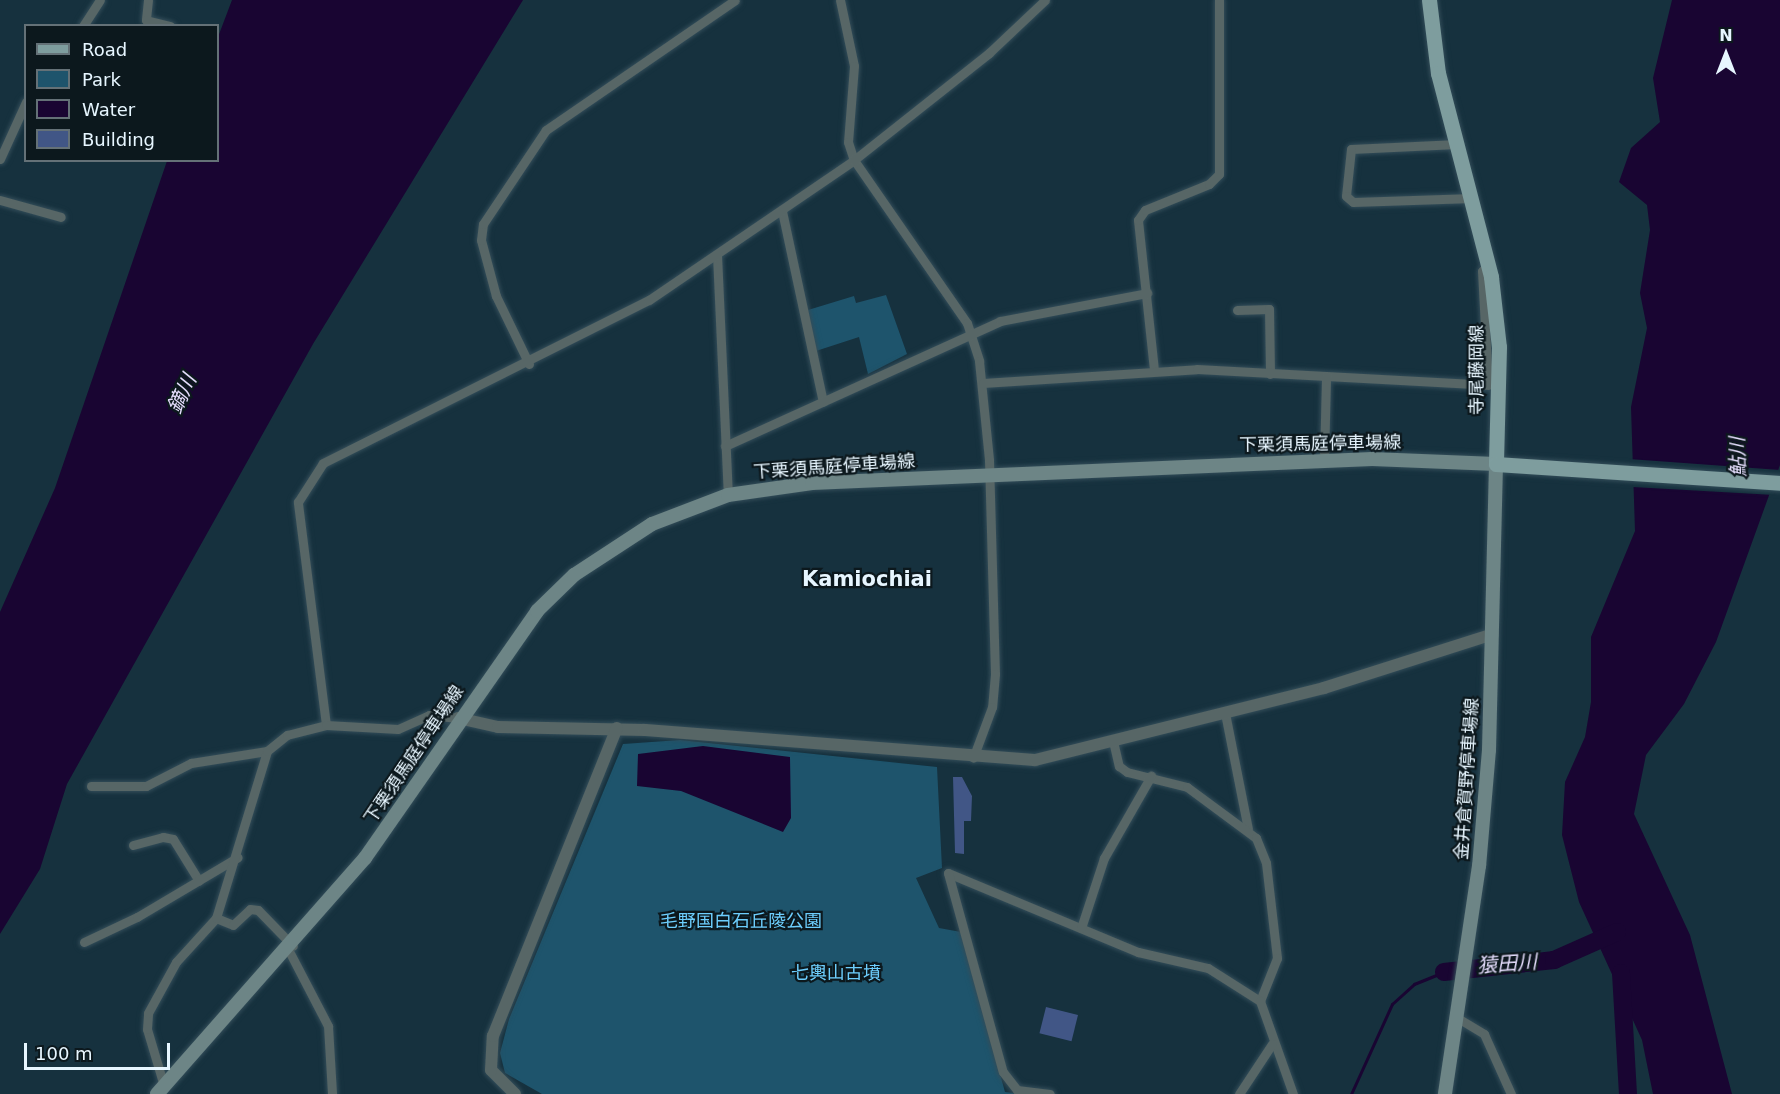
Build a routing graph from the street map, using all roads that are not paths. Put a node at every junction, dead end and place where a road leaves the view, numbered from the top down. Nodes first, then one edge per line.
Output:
1 (100, 0) edge
2 (148, 0) edge
3 (735, 0) edge
4 (840, 0) edge
5 (1045, 0) edge
6 (1219, 0) edge
7 (1429, 0) edge
8 (83, 24) edge
9 (163, 24) edge
10 (24, 106) edge
11 (1457, 144) junction
12 (0, 159) edge
13 (854, 160) junction
14 (1473, 198) junction
15 (0, 200) edge
16 (782, 211) junction
17 (61, 217) dead end
18 (717, 255) junction
19 (1489, 264) junction
20 (1147, 293) junction
21 (1237, 310) dead end
22 (972, 333) junction
23 (529, 364) junction
24 (1155, 370) junction
25 (1270, 374) junction
26 (1326, 377) junction
27 (983, 383) junction
28 (824, 402) junction
29 (725, 446) junction
30 (1324, 460) junction
31 (1496, 464) junction
32 (990, 476) junction
33 (1780, 483) edge
34 (728, 495) junction
35 (1493, 634) junction
36 (1225, 713) junction
37 (458, 718) junction
38 (326, 725) junction
39 (617, 728) junction
40 (1113, 741) junction
41 (267, 751) junction
42 (973, 758) junction
43 (1151, 776) junction
44 (91, 786) dead end
45 (1248, 829) junction
46 (133, 845) dead end
47 (238, 857) junction
48 (199, 881) junction
49 (216, 918) junction
50 (1081, 928) junction
51 (84, 942) dead end
52 (291, 948) junction
53 (1260, 1001) junction
54 (1456, 1017) junction
55 (1272, 1044) junction
56 (161, 1090) edge
57 (332, 1094) edge
58 (515, 1094) edge
59 (1050, 1094) edge
60 (1239, 1094) edge
61 (1293, 1094) edge
62 (1445, 1094) edge
63 (1510, 1094) edge

1 - 8 street
2 - 9 street
3 - 23 street
4 - 13 street
5 - 13 street
6 - 20 street
7 - 11 main road, 寺尾藤岡線
10 - 12 street
11 - 14 main road, 寺尾藤岡線
11 - 14 street
13 - 16 street
13 - 22 street
14 - 19 main road, 寺尾藤岡線
15 - 17 street
16 - 18 street
16 - 28 street
18 - 23 street
18 - 29 street
19 - 26 street
19 - 31 main road, 寺尾藤岡線
20 - 22 street
20 - 24 street
21 - 25 street
22 - 27 street
22 - 28 street
23 - 38 street
24 - 25 street
24 - 27 street
25 - 26 street
26 - 30 street
27 - 32 street
28 - 29 street
29 - 34 street
30 - 31 main road, 下栗須馬庭停車場線
30 - 32 main road, 下栗須馬庭停車場線
31 - 33 main road
31 - 35 main road, 金井倉賀野停車場線
32 - 34 main road, 下栗須馬庭停車場線
32 - 42 street
34 - 37 main road, 下栗須馬庭停車場線
35 - 36 street
35 - 54 main road, 金井倉賀野停車場線
36 - 40 street
36 - 45 street
37 - 38 street
37 - 39 street
37 - 52 main road, 下栗須馬庭停車場線
38 - 41 street
39 - 42 street
39 - 58 street
40 - 42 street
40 - 43 street
41 - 44 street
41 - 47 street
43 - 45 street
43 - 50 street
45 - 53 street
46 - 48 street
47 - 48 street
47 - 49 street
48 - 51 street
49 - 52 street
49 - 56 street
50 - 53 street
50 - 59 street
52 - 56 main road, 下栗須馬庭停車場線
52 - 57 street
53 - 55 street
54 - 62 main road, 金井倉賀野停車場線
54 - 63 street
55 - 60 street
55 - 61 street

